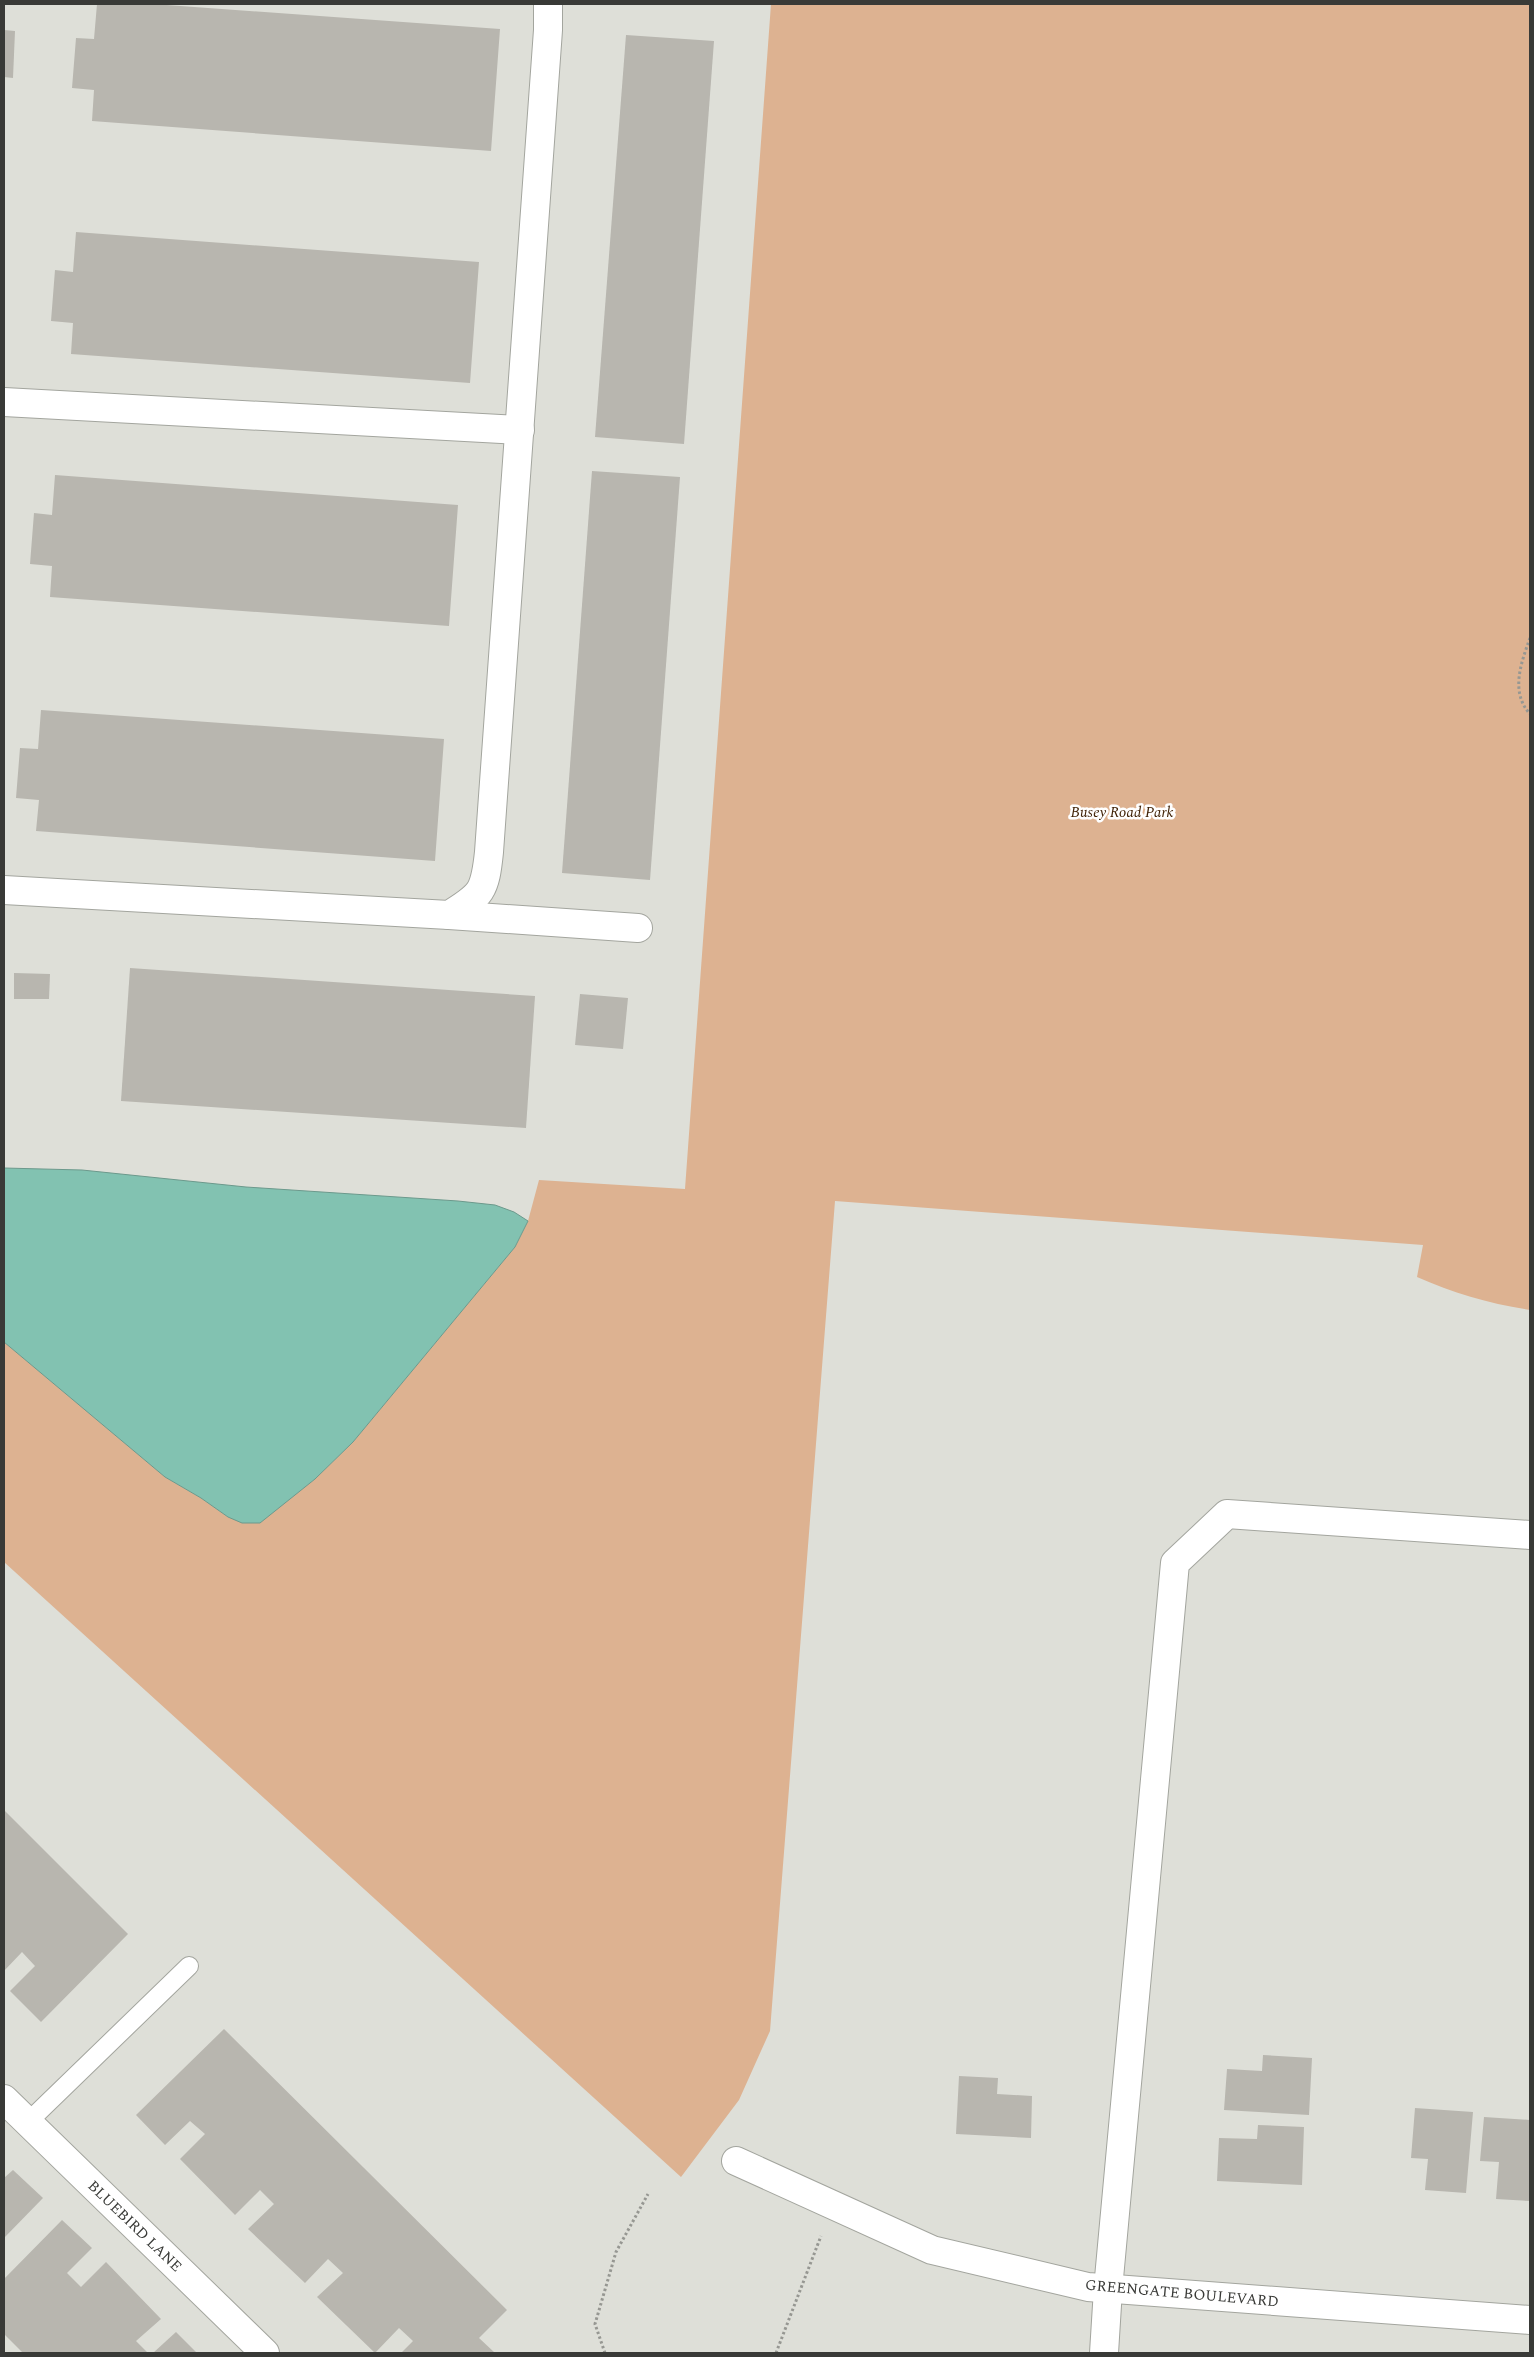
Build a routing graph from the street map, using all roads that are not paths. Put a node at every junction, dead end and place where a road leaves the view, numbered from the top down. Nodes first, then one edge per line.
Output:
1 (548, 4) edge
2 (14, 402) edge
3 (520, 430) junction
4 (4, 890) edge
5 (449, 915) junction
6 (638, 928) dead end
7 (1530, 1536) edge
8 (189, 1966) dead end
9 (4, 2099) edge
10 (28, 2122) junction
11 (736, 2161) dead end
12 (1108, 2289) junction
13 (1530, 2320) edge
14 (265, 2353) edge
15 (1104, 2353) edge

1 - 3 street
2 - 3 street
3 - 5 street
4 - 5 street
5 - 6 street
7 - 12 street
8 - 10 lane
9 - 10 street, BLUEBIRD LANE
10 - 14 street, BLUEBIRD LANE
11 - 12 street, GREENGATE BOULEVARD
12 - 13 street, GREENGATE BOULEVARD
12 - 15 street

